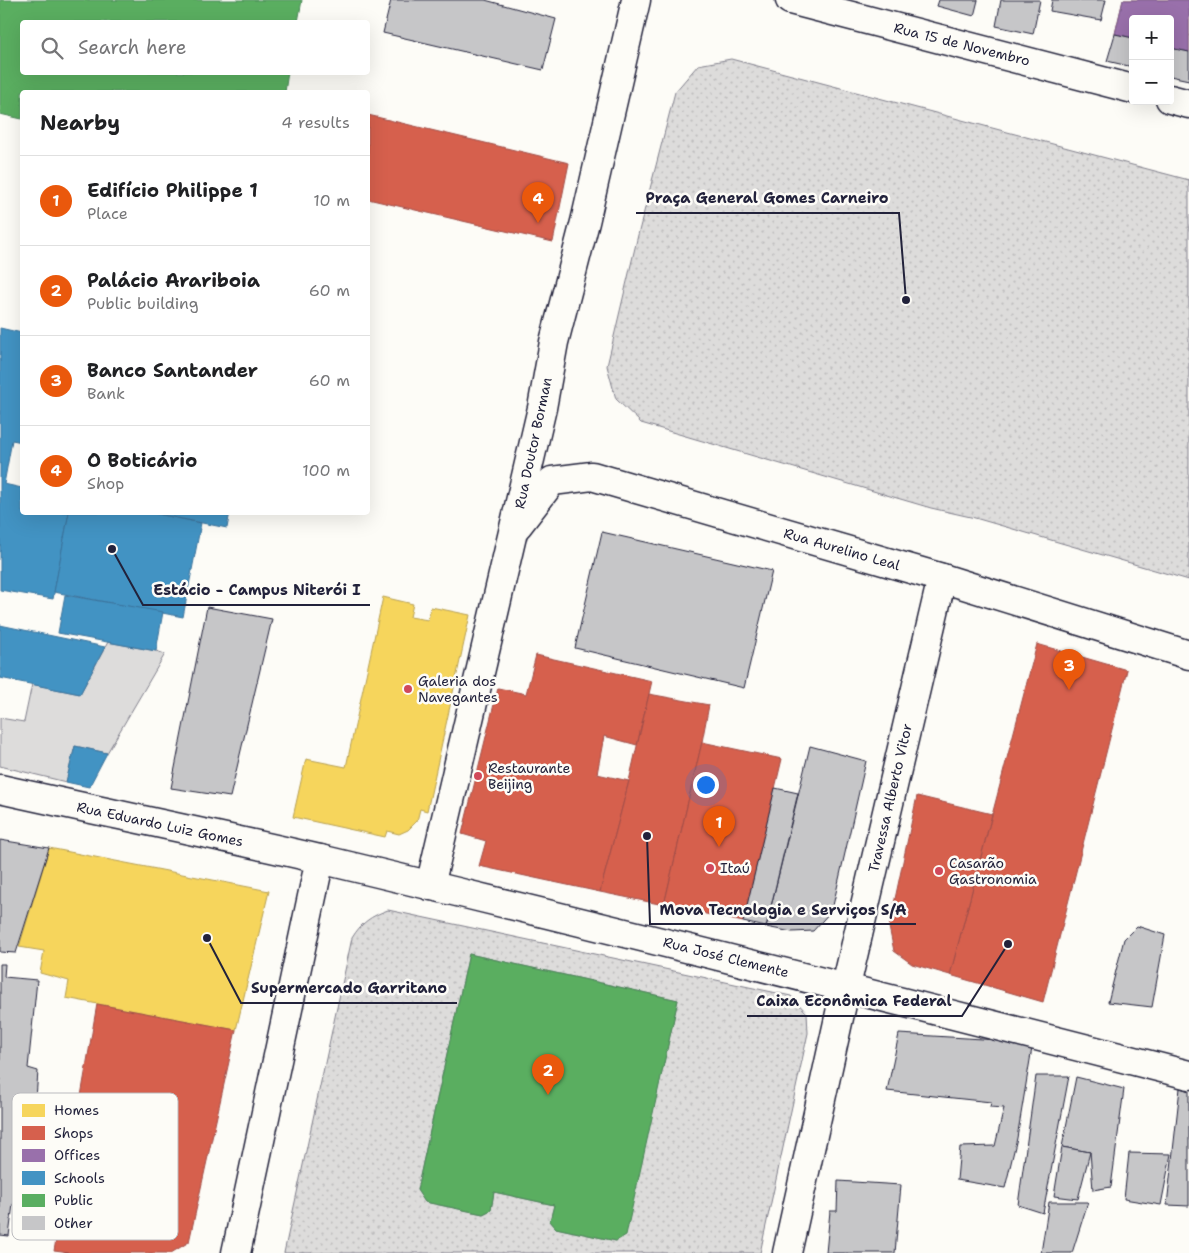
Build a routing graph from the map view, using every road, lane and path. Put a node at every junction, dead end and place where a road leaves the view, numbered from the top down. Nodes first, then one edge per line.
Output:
1 (636, 0) edge
2 (790, 0) edge
3 (1129, 88) edge
4 (1174, 100) edge
5 (1189, 104) edge
6 (514, 530) junction
7 (942, 578) junction
8 (1189, 655) edge
9 (0, 789) edge
10 (320, 859) junction
11 (430, 886) junction
12 (846, 986) junction
13 (1189, 1075) edge
14 (236, 1253) edge
15 (787, 1253) edge

1 - 6 street, Rua Doutor Borman
2 - 3 street, Rua 15 de Novembro
4 - 5 street
6 - 7 street, Rua Aurelino Leal
6 - 11 street, Rua Doutor Borman
7 - 8 street, Rua Aurelino Leal
7 - 12 street, Travessa Alberto Vitor
9 - 10 street, Rua Eduardo Luiz Gomes
10 - 11 street, Rua José Clemente
10 - 14 street
11 - 12 street, Rua José Clemente
12 - 13 street, Rua José Clemente
12 - 15 street, Travessa Alberto Vitor

